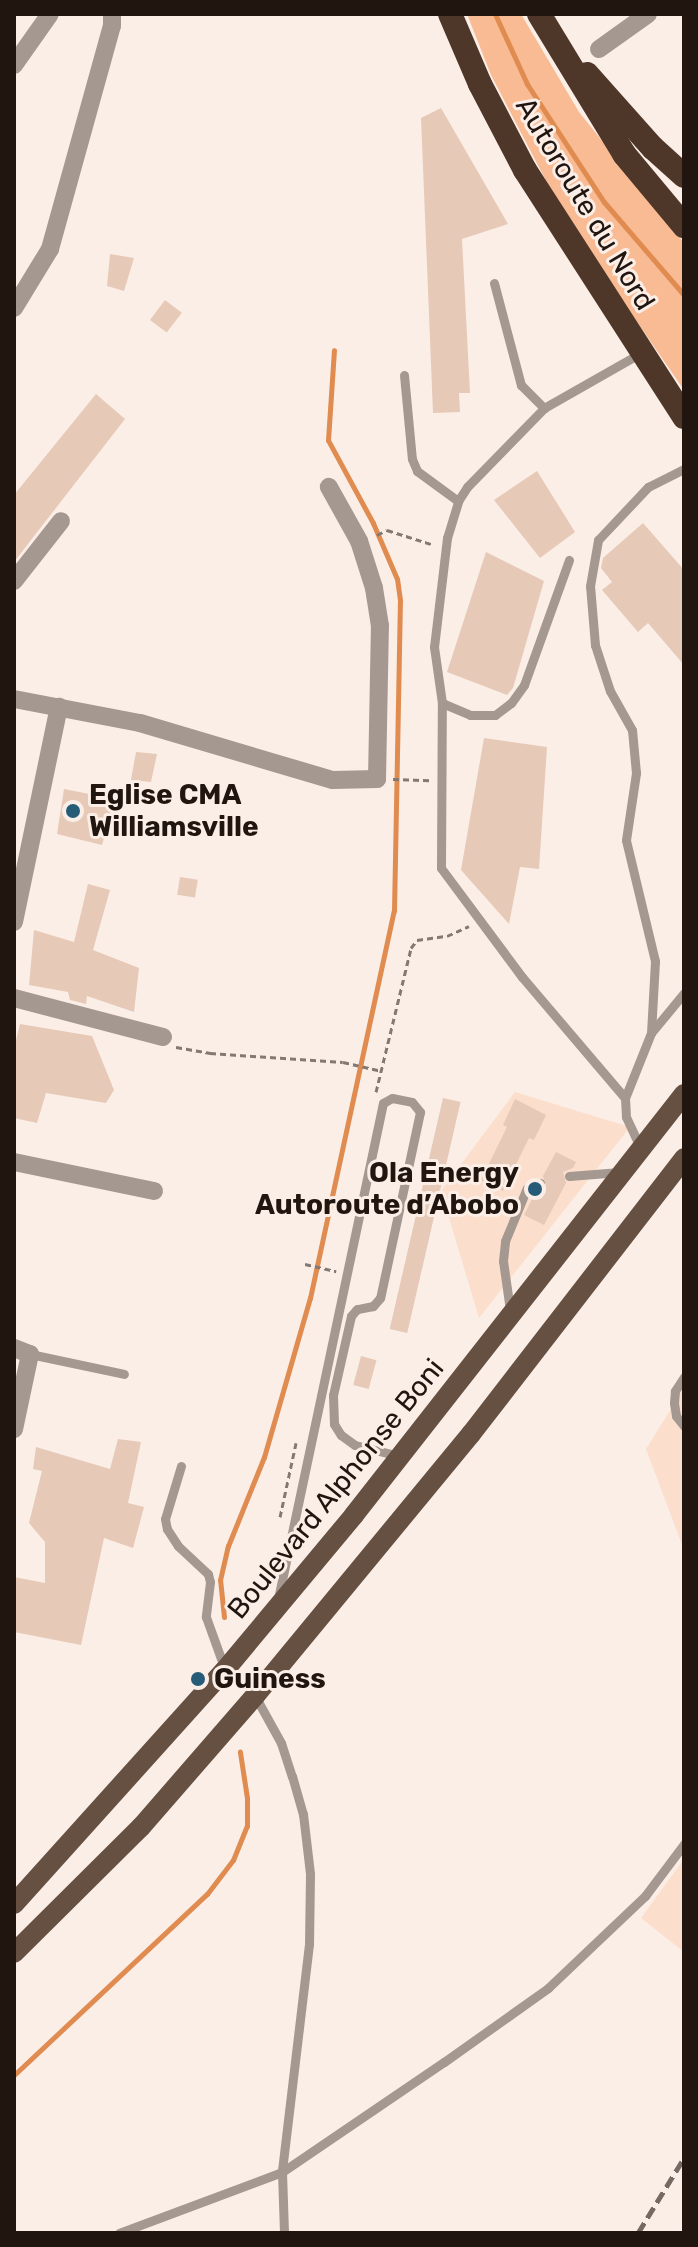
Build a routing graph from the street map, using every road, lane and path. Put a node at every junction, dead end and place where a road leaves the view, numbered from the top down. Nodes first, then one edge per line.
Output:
1 (50, 14) edge
2 (112, 14) edge
3 (450, 14) edge
4 (539, 14) edge
5 (648, 14) edge
6 (556, 42) junction
7 (599, 49) dead end
8 (14, 65) edge
9 (684, 176) edge
10 (684, 226) edge
11 (494, 283) dead end
12 (14, 308) edge
13 (641, 353) junction
14 (404, 375) dead end
15 (544, 408) junction
16 (682, 417) edge
17 (684, 469) edge
18 (329, 487) dead end
19 (458, 501) junction
20 (61, 521) dead end
21 (369, 538) dead end
22 (445, 549) junction
23 (569, 560) dead end
24 (14, 581) edge
25 (14, 699) edge
26 (442, 703) junction
27 (59, 707) junction
28 (408, 780) dead end
29 (440, 780) junction
30 (14, 922) edge
31 (684, 993) edge
32 (14, 998) edge
33 (651, 1033) junction
34 (163, 1037) joint
35 (382, 1071) dead end
36 (684, 1094) edge
37 (625, 1098) junction
38 (641, 1149) junction
39 (684, 1158) edge
40 (14, 1162) edge
41 (623, 1172) junction
42 (569, 1176) dead end
43 (540, 1183) dead end
44 (154, 1191) dead end
45 (308, 1265) dead end
46 (336, 1271) dead end
47 (511, 1317) junction
48 (22, 1351) edge
49 (124, 1374) dead end
50 (684, 1377) edge
51 (684, 1426) edge
52 (14, 1429) edge
53 (399, 1456) junction
54 (181, 1466) dead end
55 (277, 1607) junction
56 (225, 1670) junction
57 (255, 1696) junction
58 (684, 1844) edge
59 (14, 1904) edge
60 (14, 1953) edge
61 (282, 2172) junction
62 (119, 2233) edge
63 (284, 2233) edge

1 - 8 street
2 - 12 street
3 - 13 highway, Autoroute du Nord
4 - 6 highway, Autoroute du Nord
5 - 7 street
6 - 9 highway
6 - 10 highway, Autoroute du Nord
11 - 15 lane
13 - 15 lane
13 - 16 highway, Autoroute du Nord
14 - 19 lane
15 - 19 lane
17 - 33 lane
18 - 27 street
19 - 22 lane
20 - 24 street
21 - 22 path
22 - 26 lane
23 - 26 lane
25 - 27 street
26 - 29 lane
27 - 30 street
28 - 29 path
29 - 37 lane
31 - 33 lane
32 - 34 street
33 - 37 lane
34 - 35 path
36 - 38 main road, Boulevard Alphonse Boni
37 - 38 lane
38 - 41 main road, Boulevard Alphonse Boni
39 - 57 main road
40 - 44 street
41 - 42 lane
41 - 47 main road, Boulevard Alphonse Boni
43 - 47 lane
45 - 46 path
47 - 53 main road, Boulevard Alphonse Boni
48 - 49 lane
48 - 52 street
50 - 51 lane
53 - 55 main road, Boulevard Alphonse Boni
53 - 55 lane
54 - 56 lane
55 - 56 main road, Boulevard Alphonse Boni
56 - 59 main road, Boulevard Alphonse Boni
57 - 60 main road
57 - 61 lane
58 - 61 lane
61 - 62 lane
61 - 63 lane

